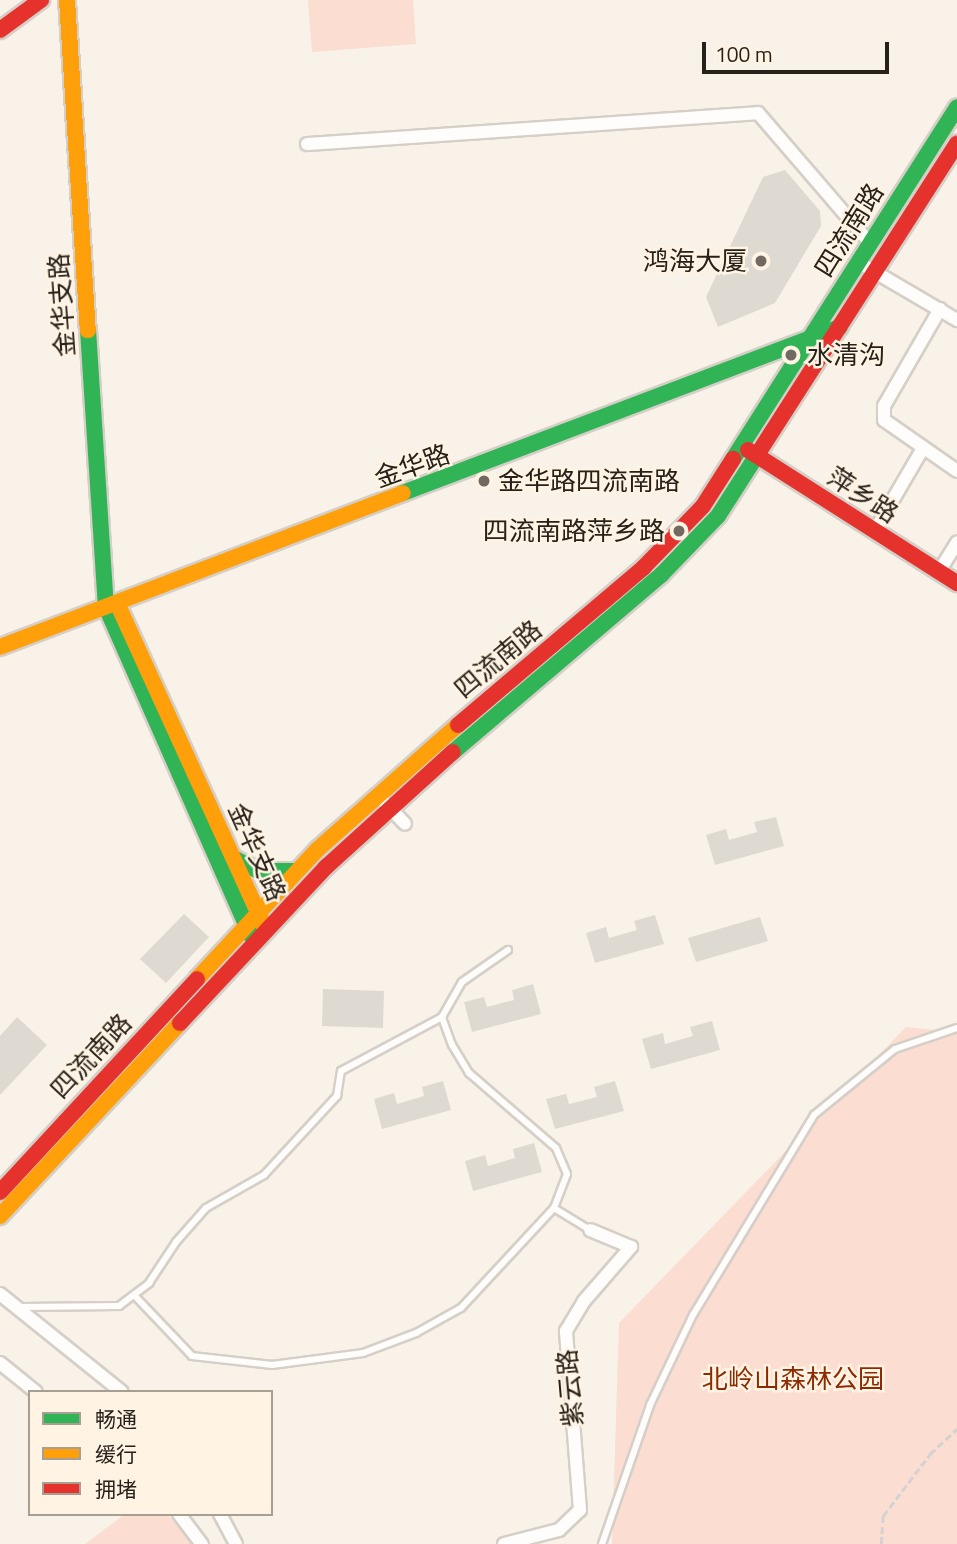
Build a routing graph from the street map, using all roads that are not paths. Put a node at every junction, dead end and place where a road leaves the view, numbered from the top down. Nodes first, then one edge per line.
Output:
1 (41, 0) edge
2 (67, 0) edge
3 (0, 30) edge
4 (957, 107) edge
5 (307, 144) dead end
6 (957, 144) edge
7 (870, 243) junction
8 (858, 262) junction
9 (875, 271) junction
10 (940, 309) junction
11 (957, 320) edge
12 (839, 327) junction
13 (810, 338) junction
14 (743, 447) junction
15 (923, 448) junction
16 (758, 456) junction
17 (957, 471) edge
18 (874, 532) junction
19 (957, 542) edge
20 (938, 573) junction
21 (957, 583) edge
22 (111, 605) junction
23 (0, 647) edge
24 (377, 794) junction
25 (388, 807) junction
26 (405, 824) dead end
27 (233, 858) junction
28 (296, 871) junction
29 (257, 911) junction
30 (245, 923) junction
31 (266, 930) junction
32 (254, 942) junction
33 (508, 950) dead end
34 (442, 1017) junction
35 (957, 1028) edge
36 (0, 1192) edge
37 (554, 1208) junction
38 (0, 1216) edge
39 (590, 1230) joint
40 (0, 1294) edge
41 (134, 1295) junction
42 (15, 1306) junction
43 (0, 1363) edge
44 (34, 1390) edge
45 (120, 1390) edge
46 (181, 1516) edge
47 (221, 1516) edge
48 (202, 1544) edge
49 (236, 1544) edge
50 (504, 1544) edge
51 (602, 1544) edge

1 - 3 main road
2 - 22 main road, 金华支路
4 - 7 main road, 四流南路
5 - 7 street
6 - 9 main road, 四流南路
7 - 8 main road, 四流南路
8 - 9 street
8 - 13 main road, 四流南路
9 - 10 street
9 - 12 main road, 四流南路
10 - 11 street
10 - 15 street
12 - 13 main road, 金华路
12 - 16 main road, 四流南路
13 - 14 main road, 四流南路
13 - 22 main road, 金华路
14 - 16 main road, 萍乡路
14 - 24 main road, 四流南路
15 - 17 street
15 - 18 street
16 - 18 main road, 萍乡路
16 - 25 main road, 四流南路
18 - 20 main road, 萍乡路
19 - 20 street
20 - 21 main road, 萍乡路
22 - 23 main road, 金华路
22 - 27 main road, 金华支路
22 - 30 main road
24 - 25 street
24 - 28 main road, 四流南路
25 - 26 street
25 - 31 main road, 四流南路
27 - 28 main road
27 - 29 main road, 金华支路
28 - 29 main road, 四流南路
29 - 30 main road, 四流南路
29 - 31 main road, 金华支路
30 - 32 main road
30 - 36 main road, 四流南路
31 - 32 main road, 四流南路
32 - 38 main road, 四流南路
33 - 34 lane
34 - 37 lane
34 - 41 lane
35 - 51 lane
37 - 39 lane
37 - 41 lane
39 - 50 street, 紫云路
40 - 42 street
41 - 42 lane
42 - 45 street
43 - 44 street
46 - 48 street
47 - 49 street

